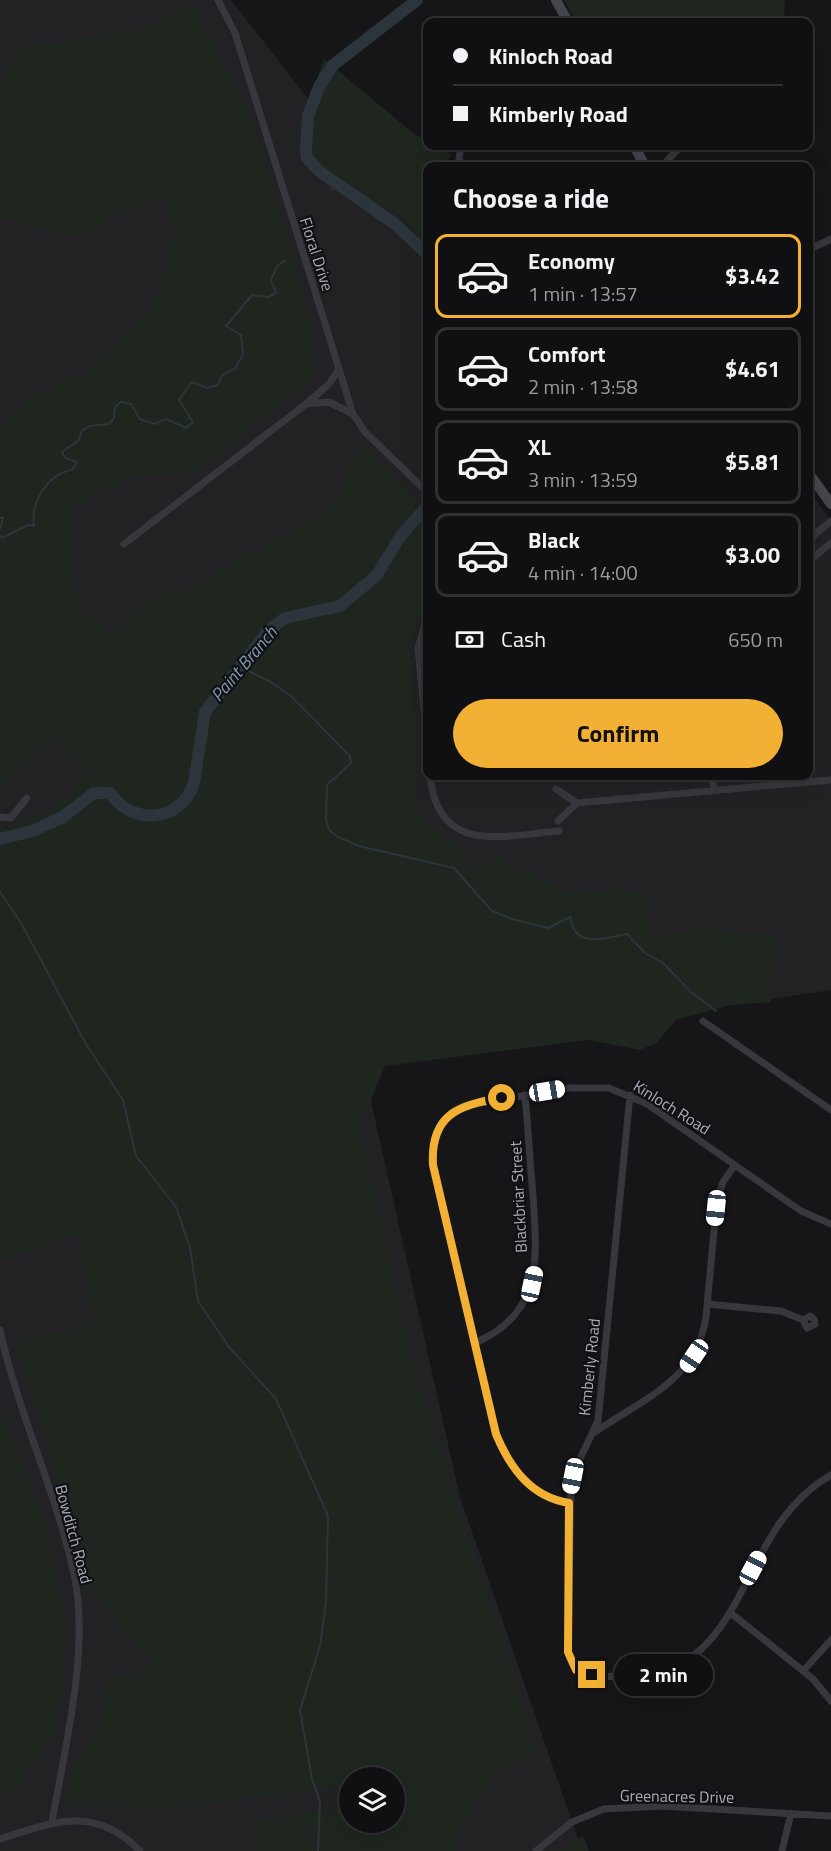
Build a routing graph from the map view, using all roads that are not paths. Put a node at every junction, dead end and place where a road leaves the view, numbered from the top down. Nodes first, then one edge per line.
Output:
1 (218, 0) edge
2 (556, 0) edge
3 (566, 18) edge
4 (677, 150) edge
5 (666, 162) edge
6 (831, 239) edge
7 (813, 248) edge
8 (339, 369) junction
9 (306, 404) junction
10 (352, 414) junction
11 (813, 479) edge
12 (423, 488) edge
13 (831, 504) edge
14 (831, 521) edge
15 (813, 536) edge
16 (831, 543) edge
17 (124, 544) dead end
18 (813, 558) edge
19 (423, 631) edge
20 (423, 698) edge
21 (431, 780) edge
22 (713, 780) edge
23 (831, 780) edge
24 (556, 789) dead end
25 (714, 790) junction
26 (27, 798) dead end
27 (577, 803) junction
28 (0, 817) edge
29 (558, 821) dead end
30 (559, 831) dead end
31 (702, 1021) dead end
32 (525, 1095) junction
33 (630, 1095) junction
34 (831, 1110) edge
35 (735, 1165) junction
36 (831, 1224) edge
37 (707, 1304) junction
38 (803, 1320) dead end
39 (0, 1330) edge
40 (475, 1343) junction
41 (595, 1432) junction
42 (831, 1475) edge
43 (569, 1503) junction
44 (732, 1614) junction
45 (831, 1640) edge
46 (803, 1671) junction
47 (831, 1701) edge
48 (790, 1813) junction
49 (831, 1816) edge
50 (52, 1822) junction
51 (0, 1839) edge
52 (140, 1851) edge
53 (536, 1851) edge
54 (782, 1851) edge

1 - 8 street, Floral Drive
2 - 3 main road
4 - 5 street
6 - 7 street
8 - 9 street
8 - 10 street, Floral Drive
9 - 10 street
9 - 17 street
10 - 12 street, Floral Drive
11 - 13 main road
14 - 15 street
16 - 18 street
19 - 20 street
21 - 30 street
22 - 25 street
23 - 25 street
24 - 27 street
25 - 27 street
26 - 28 street
27 - 29 street
31 - 34 street
32 - 33 street, Kinloch Road
32 - 40 street, Blackbriar Street
32 - 40 street, Kinloch Road
33 - 35 street, Kinloch Road
33 - 41 street, Kimberly Road
35 - 36 street, Kinloch Road
35 - 37 street
37 - 38 street
37 - 41 street
39 - 50 street, Bowditch Road
40 - 43 street, Kinloch Road
41 - 43 street, Kimberly Road
42 - 44 street
43 - 44 street, Kimberly Road
44 - 46 street
45 - 46 street
46 - 47 street
48 - 49 street, Greenacres Drive
48 - 53 street, Greenacres Drive
48 - 54 street
50 - 51 street
50 - 52 street

